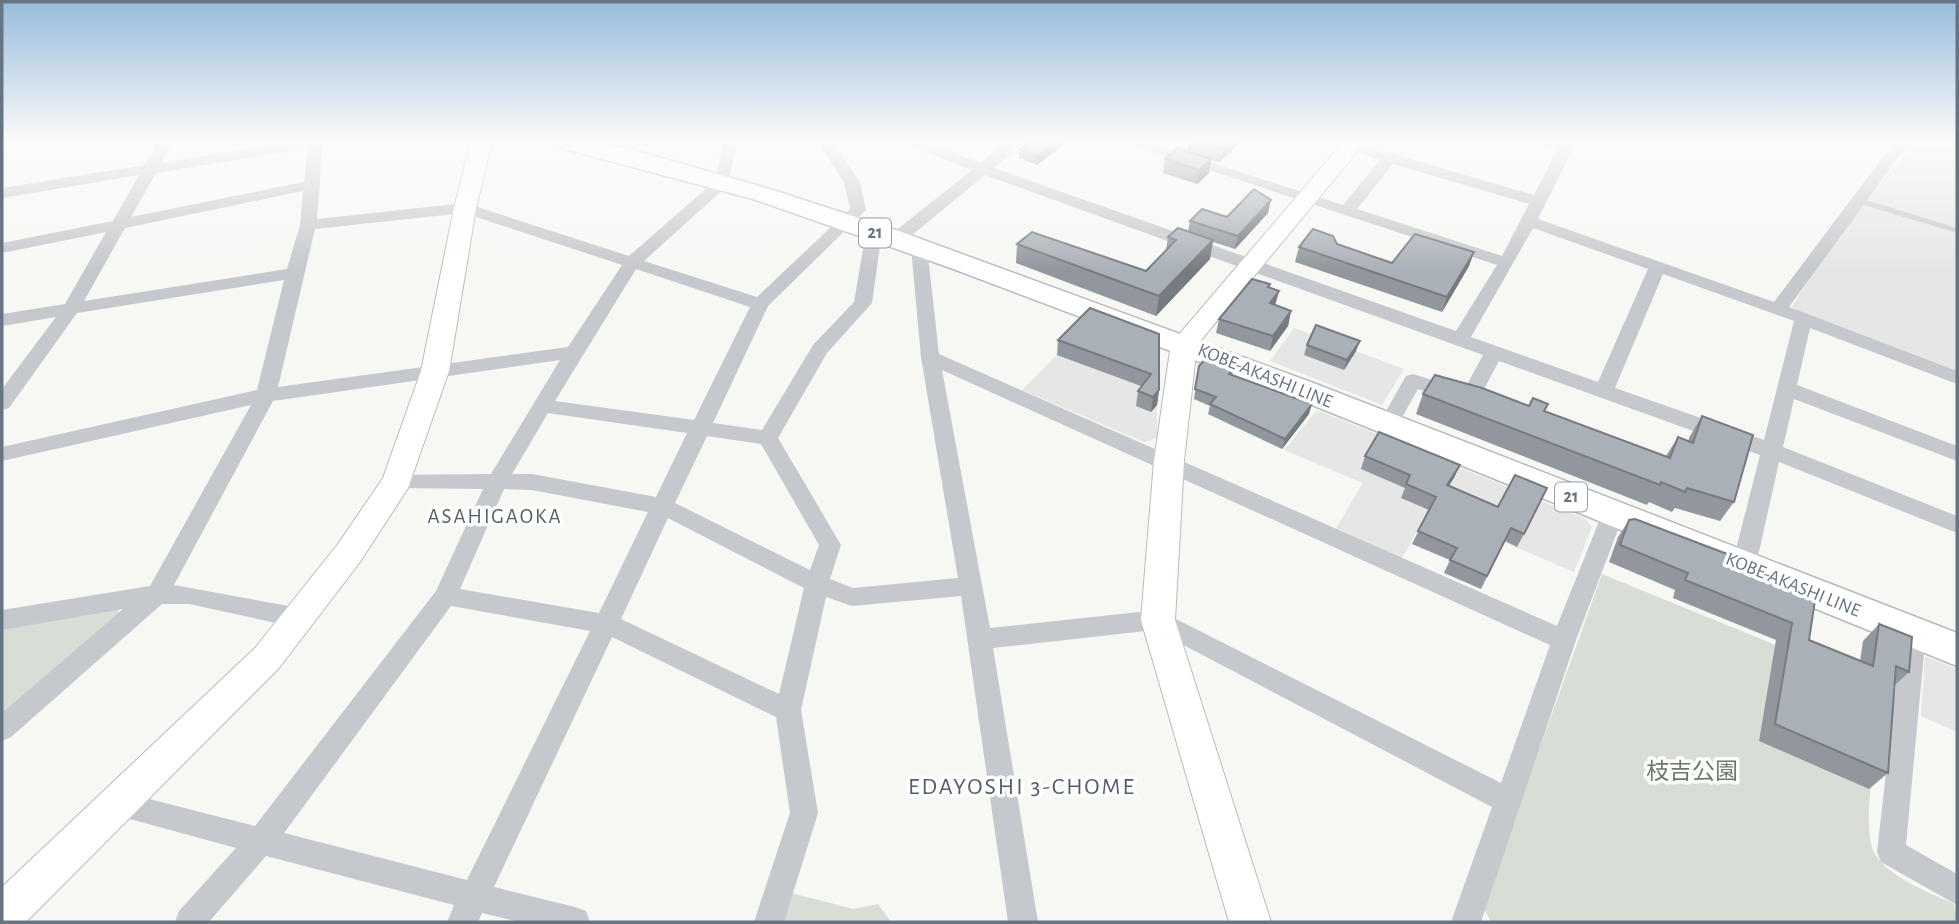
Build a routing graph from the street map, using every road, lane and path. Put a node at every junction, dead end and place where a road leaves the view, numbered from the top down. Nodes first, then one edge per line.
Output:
1 (57, 184) edge
2 (143, 184) edge
3 (471, 184) edge
4 (721, 184) edge
5 (730, 184) edge
6 (852, 184) edge
7 (964, 184) edge
8 (1021, 184) edge
9 (1265, 184) edge
10 (1316, 184) edge
11 (1368, 184) edge
12 (1478, 184) edge
13 (1549, 184) edge
14 (1869, 184) edge
15 (312, 185) joint
16 (2, 193) edge
17 (1306, 197) junction
18 (1857, 200) junction
19 (1539, 202) junction
20 (465, 208) junction
21 (1346, 211) junction
22 (846, 220) junction
23 (1529, 221) junction
24 (121, 223) junction
25 (308, 225) junction
26 (1957, 231) edge
27 (896, 240) junction
28 (2, 248) edge
29 (632, 261) junction
30 (1507, 263) junction
31 (1249, 265) junction
32 (1657, 267) junction
33 (293, 273) junction
34 (760, 304) junction
35 (71, 309) junction
36 (1777, 310) junction
37 (2, 320) edge
38 (1803, 321) junction
39 (1460, 339) junction
40 (1184, 344) junction
41 (1495, 351) junction
42 (574, 352) junction
43 (930, 357) junction
44 (435, 371) junction
45 (1957, 378) edge
46 (1786, 388) junction
47 (1604, 390) junction
48 (266, 395) junction
49 (2, 402) edge
50 (544, 406) junction
51 (1388, 425) junction
52 (702, 429) junction
53 (768, 438) junction
54 (1769, 450) junction
55 (2, 454) edge
56 (1957, 454) edge
57 (1169, 461) junction
58 (397, 480) junction
59 (497, 481) junction
60 (665, 507) junction
61 (1613, 514) junction
62 (1957, 525) edge
63 (1744, 565) junction
64 (817, 584) junction
65 (971, 586) junction
66 (157, 594) junction
67 (445, 596) junction
68 (299, 618) junction
69 (2, 620) edge
70 (1158, 620) junction
71 (608, 624) junction
72 (1914, 632) junction
73 (979, 639) junction
74 (1564, 640) junction
75 (1957, 650) edge
76 (788, 710) junction
77 (2, 729) edge
78 (1508, 801) junction
79 (118, 804) junction
80 (259, 843) junction
81 (1957, 890) edge
82 (468, 910) edge
83 (2, 916) edge
84 (190, 922) edge
85 (575, 922) edge
86 (769, 922) edge
87 (1023, 922) edge
88 (1250, 922) edge
89 (1466, 922) edge

1 - 16 street
2 - 24 street
3 - 20 street
4 - 29 street
5 - 22 main road, KOBE-AKASHI LINE / 21
6 - 22 street
7 - 27 street
8 - 31 street
9 - 17 street
10 - 17 street
11 - 21 street
12 - 19 street
13 - 19 street
14 - 18 street
15 - 24 street
15 - 25 street
17 - 21 street
17 - 31 street
18 - 26 lane
18 - 36 street
19 - 23 street
20 - 25 street
20 - 29 street
20 - 44 street
21 - 30 street
22 - 27 main road, KOBE-AKASHI LINE / 21
22 - 34 street
23 - 30 street
23 - 32 street
24 - 28 street
24 - 35 street
25 - 33 street
27 - 40 main road, KOBE-AKASHI LINE / 21
27 - 43 street
27 - 53 street
29 - 34 street
29 - 42 street
30 - 39 street
31 - 39 street
31 - 40 street
32 - 36 street
32 - 47 street
33 - 35 street
33 - 48 street
34 - 52 street
35 - 37 street
35 - 49 street
36 - 38 street
38 - 45 street
38 - 46 street
39 - 41 street
40 - 51 main road, KOBE-AKASHI LINE / 21
40 - 57 street
41 - 47 street
41 - 51 street
42 - 44 street
42 - 50 street
43 - 57 street
43 - 65 street
44 - 48 street
44 - 58 street
46 - 54 street
46 - 56 street
47 - 54 street
48 - 55 street
48 - 66 street
50 - 52 street
50 - 59 street
51 - 61 main road, KOBE-AKASHI LINE / 21
52 - 53 street
52 - 60 street
53 - 64 street
54 - 62 street
54 - 63 street
57 - 70 street
57 - 74 street
58 - 59 street
58 - 68 street
59 - 60 street
59 - 67 street
60 - 64 street
60 - 71 street
61 - 63 main road, KOBE-AKASHI LINE / 21
61 - 74 street
63 - 72 main road, KOBE-AKASHI LINE / 21
64 - 65 street
64 - 76 street
65 - 73 street
66 - 68 street
66 - 69 street
66 - 77 street
67 - 71 street
67 - 80 street
68 - 79 street
70 - 73 street
70 - 78 street
70 - 88 street
71 - 76 street
71 - 82 street
72 - 75 main road, KOBE-AKASHI LINE / 21
72 - 81 street
73 - 87 street
74 - 78 street
76 - 86 street
78 - 89 street
79 - 80 street
79 - 83 street
80 - 82 street
80 - 84 street
82 - 85 street

